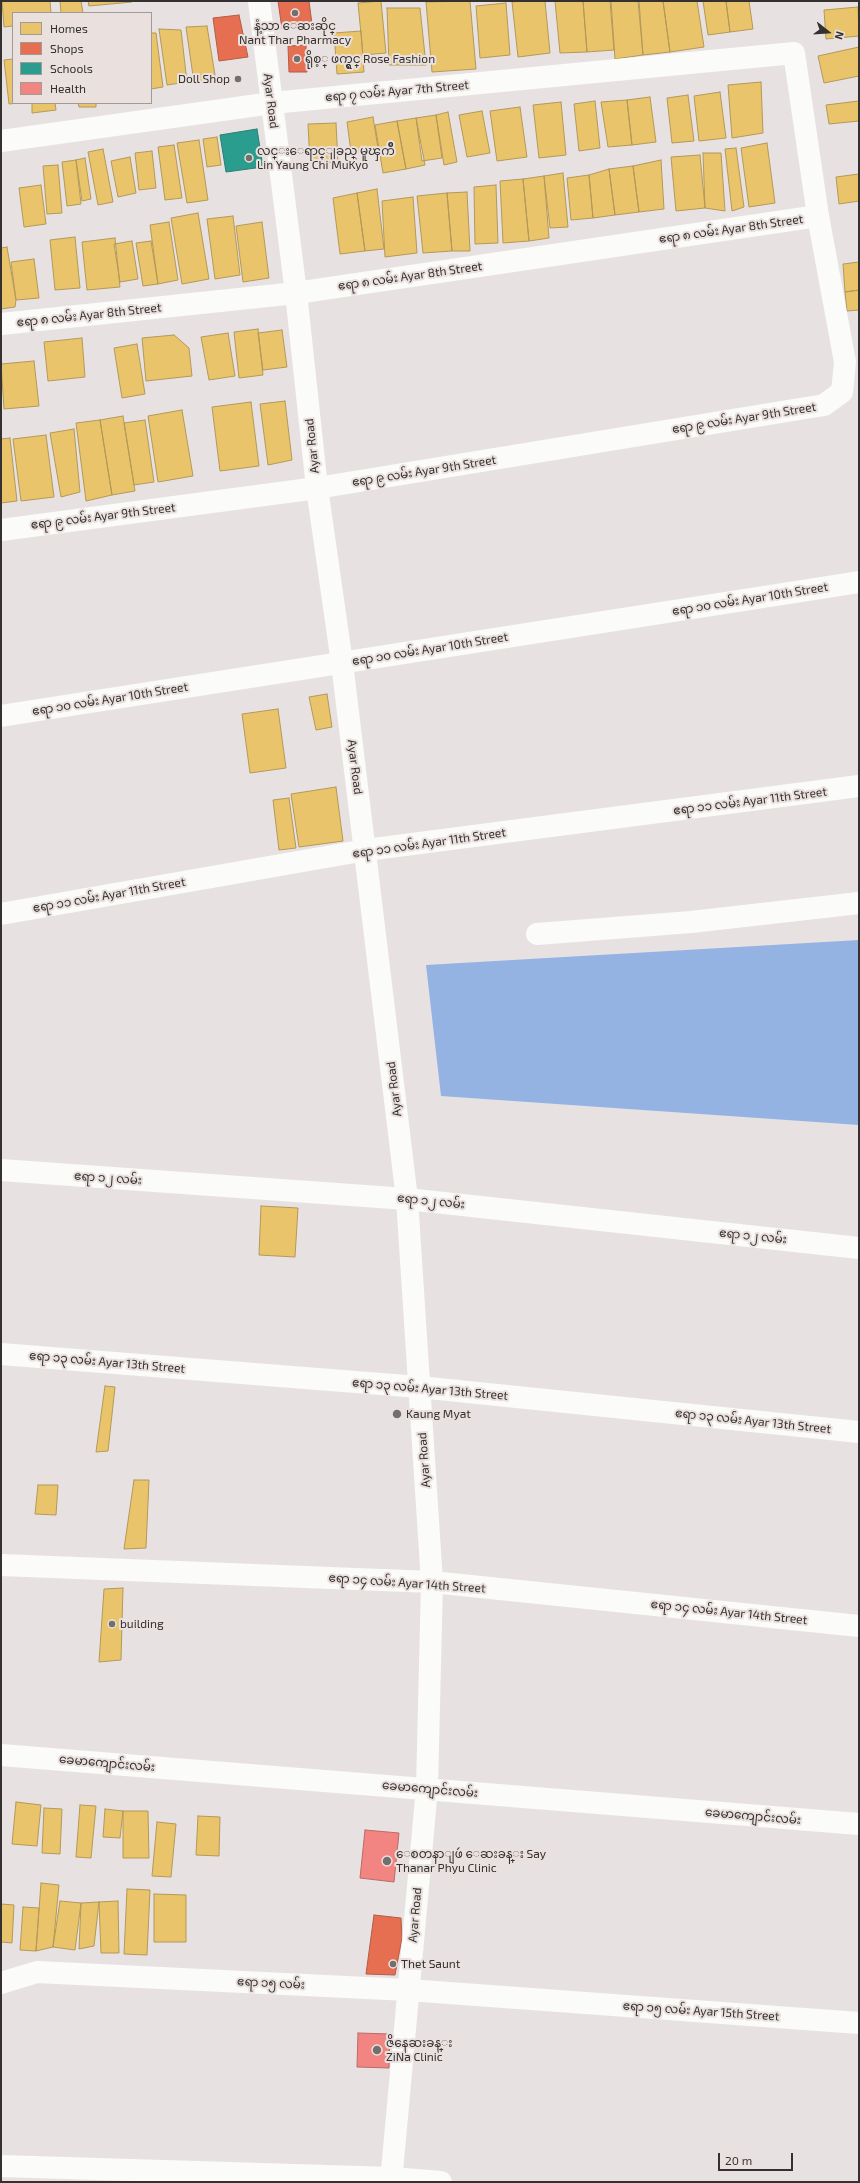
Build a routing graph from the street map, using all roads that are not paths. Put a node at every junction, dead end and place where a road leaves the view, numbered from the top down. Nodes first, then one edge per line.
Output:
1 (258, 1) edge
2 (272, 103) junction
3 (1, 141) edge
4 (818, 216) junction
5 (296, 293) junction
6 (1, 324) edge
7 (317, 488) junction
8 (1, 530) edge
9 (859, 582) edge
10 (342, 663) junction
11 (1, 716) edge
12 (859, 786) edge
13 (366, 850) junction
14 (859, 903) edge
15 (1, 914) edge
16 (537, 934) dead end
17 (1, 1170) edge
18 (408, 1198) junction
19 (859, 1248) edge
20 (1, 1354) edge
21 (419, 1387) junction
22 (859, 1432) edge
23 (1, 1565) edge
24 (432, 1582) junction
25 (859, 1626) edge
26 (1, 1754) edge
27 (427, 1788) junction
28 (859, 1824) edge
29 (1, 1983) edge
30 (408, 1990) junction
31 (542, 1999) joint
32 (859, 2023) edge
33 (1, 2166) edge
34 (391, 2180) edge
35 (441, 2182) edge

1 - 2 street, Ayar Road
2 - 3 street, ဧရာ ၇ လမ်း Ayar 7th Street
2 - 4 street, ဧရာ ၇ လမ်း Ayar 7th Street
2 - 5 street, Ayar Road
4 - 5 street, ဧရာ ၈ လမ်း Ayar 8th Street
4 - 7 street, ဧရာ ၉ လမ်း Ayar 9th Street
5 - 6 street, ဧရာ ၈ လမ်း Ayar 8th Street
5 - 7 street, Ayar Road
7 - 8 street, ဧရာ ၉ လမ်း Ayar 9th Street
7 - 10 street, Ayar Road
9 - 10 street, ဧရာ ၁၀ လမ်း Ayar 10th Street
10 - 11 street, ဧရာ ၁၀ လမ်း Ayar 10th Street
10 - 13 street, Ayar Road
12 - 13 street, ဧရာ ၁၁ လမ်း Ayar 11th Street
13 - 15 street, ဧရာ ၁၁ လမ်း Ayar 11th Street
13 - 18 street, Ayar Road
14 - 16 street
17 - 18 street, ဧရာ ၁၂ လမ်း
18 - 19 street, ဧရာ ၁၂ လမ်း
18 - 21 street, Ayar Road
20 - 21 street, ဧရာ ၁၃ လမ်း Ayar 13th Street
21 - 22 street, ဧရာ ၁၃ လမ်း Ayar 13th Street
21 - 24 street, Ayar Road
23 - 24 street, ဧရာ ၁၄ လမ်း Ayar 14th Street
24 - 25 street, ဧရာ ၁၄ လမ်း Ayar 14th Street
24 - 27 street, Ayar Road
26 - 27 street, ခေမာကျောင်းလမ်း
27 - 28 street, ခေမာကျောင်းလမ်း
27 - 30 street, Ayar Road
29 - 30 street, ဧရာ ၁၅ လမ်း
30 - 31 street, ဧရာ ၁၅ လမ်း
30 - 34 street, Ayar Road
31 - 32 street, ဧရာ ၁၅ လမ်း Ayar 15th Street
33 - 34 street
34 - 35 street

